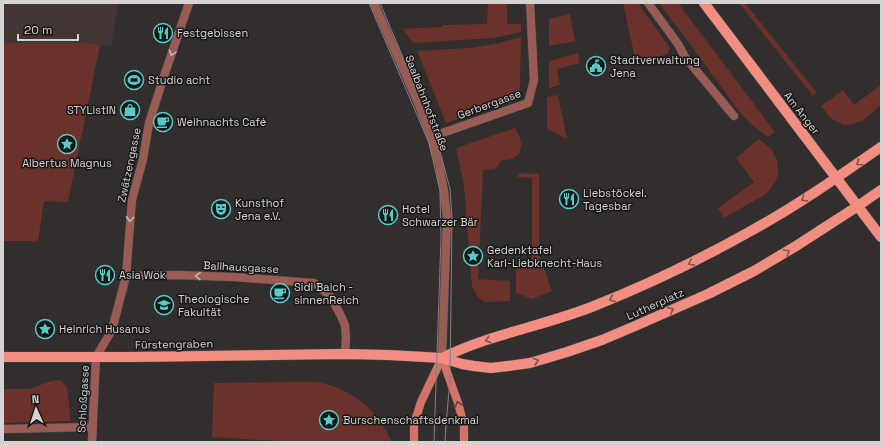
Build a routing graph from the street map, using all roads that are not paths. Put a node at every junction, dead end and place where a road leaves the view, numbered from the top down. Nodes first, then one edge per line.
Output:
1 (189, 3) edge
2 (374, 3) edge
3 (530, 3) edge
4 (648, 3) edge
5 (704, 3) edge
6 (734, 116) dead end
7 (431, 138) junction
8 (881, 147) edge
9 (837, 178) junction
10 (881, 190) edge
11 (858, 206) junction
12 (881, 237) edge
13 (126, 276) junction
14 (345, 354) junction
15 (3, 357) edge
16 (96, 357) junction
17 (442, 358) junction
18 (92, 427) junction
19 (3, 429) edge
20 (92, 442) edge
21 (414, 442) edge
22 (464, 442) edge

1 -> 13 street, Zwätzengasse
2 - 7 street, Saalbahnhofstraße
3 - 7 street, Gerbergasse
4 - 6 street
5 - 9 main road, Am Anger
7 - 17 street, Saalbahnhofstraße
8 -> 9 main road, Lutherplatz
9 - 11 main road, Am Anger
9 -> 17 main road, Lutherplatz
10 - 11 main road, Lutherplatz
11 - 12 main road, Am Anger
17 -> 11 main road, Lutherplatz
14 -> 13 street, Ballhausgasse
13 - 16 street, Zwätzengasse
14 - 16 main road, Fürstengraben
14 - 17 main road, Lutherplatz
15 - 16 main road, Fürstengraben
16 - 18 street, Schloßgasse
17 - 21 main road
22 -> 17 main road
18 - 19 street
18 - 20 street, Schloßgasse

